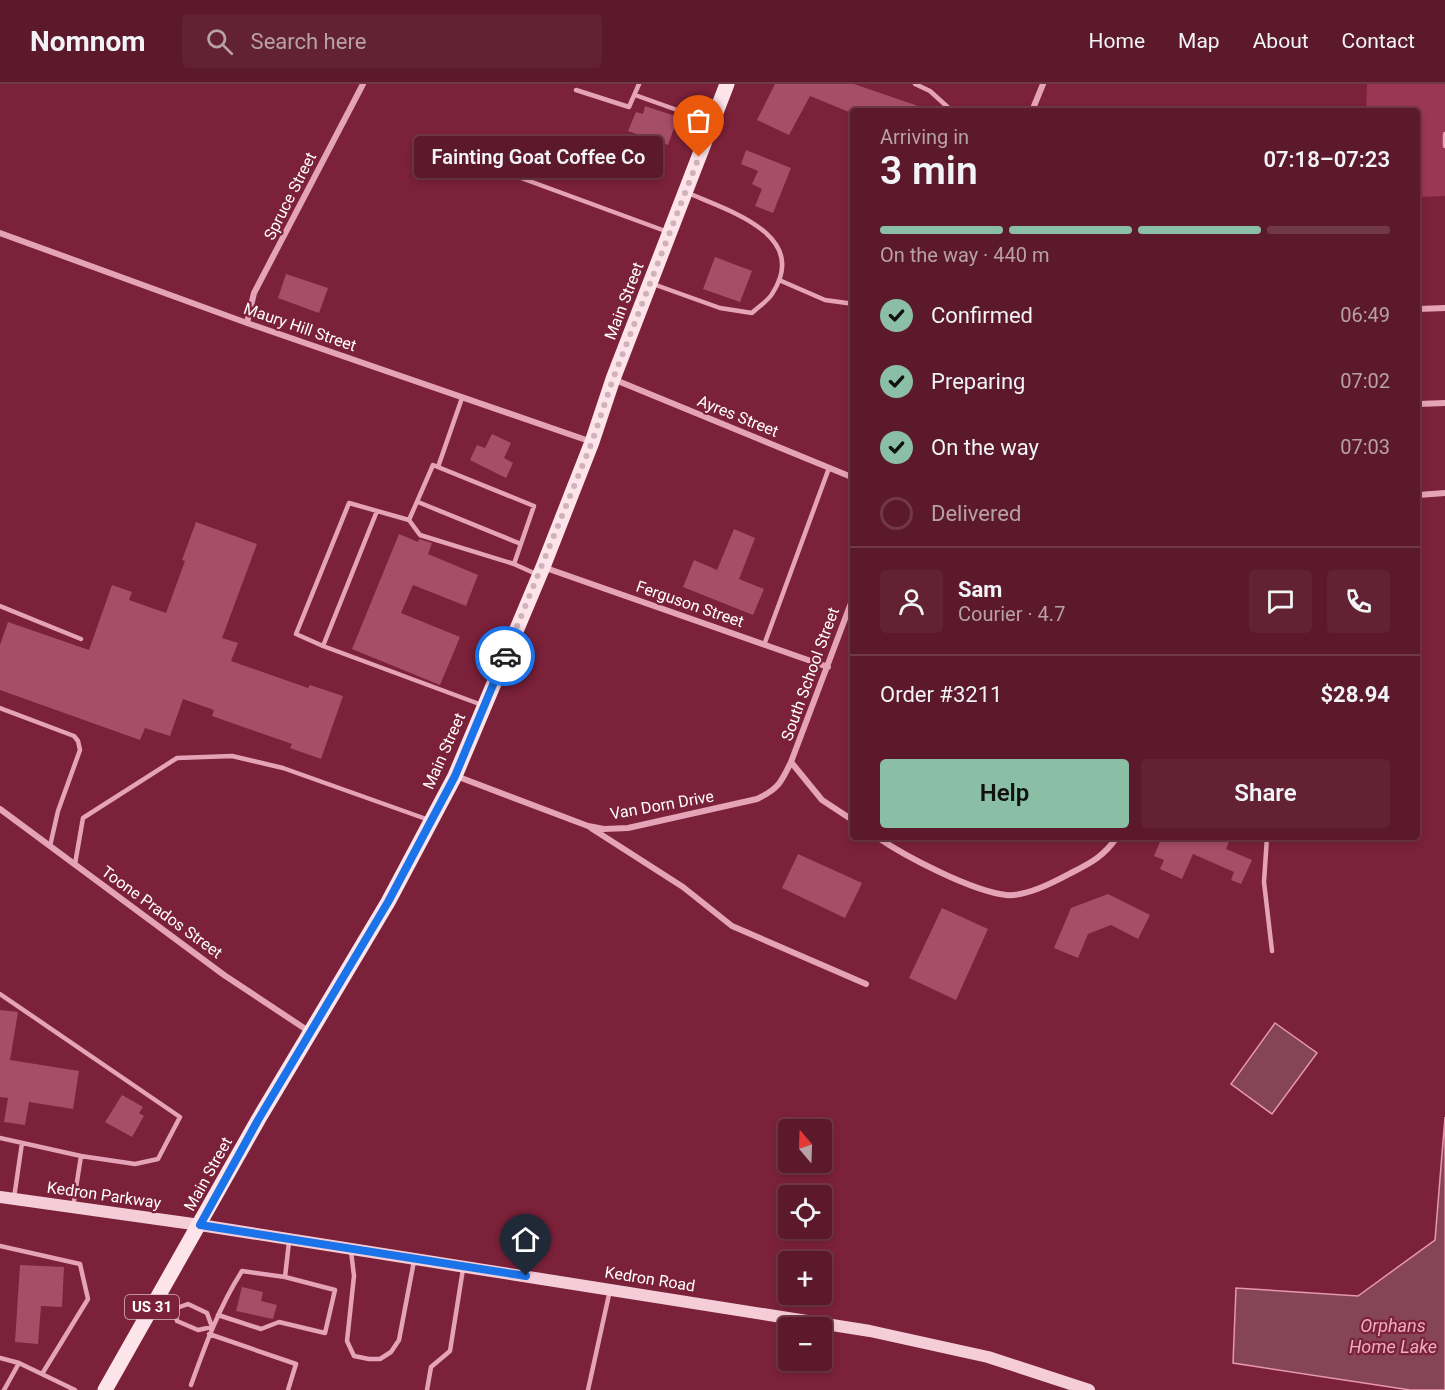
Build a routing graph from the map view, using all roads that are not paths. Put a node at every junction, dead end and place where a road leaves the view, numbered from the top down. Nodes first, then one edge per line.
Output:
1 (363, 84) edge
2 (639, 84) edge
3 (915, 84) edge
4 (1042, 84) edge
5 (723, 85) edge
6 (576, 90) dead end
7 (635, 95) junction
8 (949, 108) edge
9 (1033, 108) edge
10 (712, 123) junction
11 (1445, 134) edge
12 (1445, 146) edge
13 (513, 175) dead end
14 (686, 192) junction
15 (0, 233) edge
16 (670, 233) junction
17 (778, 280) junction
18 (651, 284) junction
19 (850, 303) edge
20 (1445, 308) edge
21 (1420, 309) edge
22 (247, 323) junction
23 (613, 379) junction
24 (462, 398) junction
25 (1445, 403) edge
26 (1420, 405) edge
27 (592, 442) junction
28 (438, 466) junction
29 (829, 468) junction
30 (850, 476) edge
31 (1445, 493) edge
32 (1420, 495) edge
33 (418, 502) junction
34 (377, 511) junction
35 (409, 520) junction
36 (521, 544) junction
37 (514, 564) junction
38 (541, 571) junction
39 (0, 606) edge
40 (850, 606) edge
41 (81, 639) dead end
42 (764, 645) junction
43 (323, 646) junction
44 (828, 667) junction
45 (484, 705) junction
46 (0, 708) edge
47 (791, 762) junction
48 (455, 776) junction
49 (0, 809) edge
50 (850, 818) edge
51 (431, 821) junction
52 (588, 826) junction
53 (881, 840) edge
54 (1115, 840) edge
55 (1267, 840) edge
56 (50, 846) junction
57 (75, 864) junction
58 (1272, 951) dead end
59 (866, 984) dead end
60 (0, 994) edge
61 (310, 1032) junction
62 (0, 1138) edge
63 (22, 1143) junction
64 (81, 1156) junction
65 (3, 1198) edge
66 (74, 1207) junction
67 (200, 1225) junction
68 (290, 1239) junction
69 (0, 1246) edge
70 (350, 1249) junction
71 (415, 1259) junction
72 (464, 1267) junction
73 (285, 1277) junction
74 (610, 1290) junction
75 (156, 1301) junction
76 (174, 1309) junction
77 (218, 1315) junction
78 (212, 1327) junction
79 (209, 1334) junction
80 (0, 1358) edge
81 (19, 1363) junction
82 (42, 1374) junction
83 (191, 1385) dead end
84 (4, 1390) edge
85 (75, 1390) edge
86 (105, 1390) edge
87 (288, 1390) edge
88 (427, 1390) edge
89 (588, 1390) edge
90 (1089, 1390) edge

1 - 22 street, Spruce Street
2 - 7 lane
3 - 8 lane
4 - 9 street
5 - 10 main road, Main Street / US 31
6 - 7 lane
7 - 10 lane
10 - 14 main road, Main Street / US 31
11 - 12 lane
13 - 16 lane
14 - 16 main road, Main Street / US 31
14 - 17 lane
15 - 22 street, Maury Hill Street
16 - 18 main road, Main Street / US 31
17 - 18 lane
17 - 19 lane
18 - 23 main road, Main Street / US 31
20 - 21 street
22 - 24 street, Maury Hill Street
23 - 27 main road, Main Street / US 31
23 - 29 street, Ayres Street
24 - 27 street, Maury Hill Street
24 - 28 lane
25 - 26 street
27 - 38 main road, Main Street / US 31
28 - 33 lane
28 - 36 lane
29 - 30 street, Ayres Street
29 - 42 lane
31 - 32 street
33 - 35 lane
33 - 36 lane
34 - 35 lane
34 - 43 lane
34 - 43 lane
35 - 37 lane
36 - 37 lane
37 - 38 lane
38 - 42 street, Ferguson Street
38 - 45 main road, Main Street / US 31
39 - 41 lane
40 - 44 street, South School Street
42 - 44 street, Ferguson Street
43 - 45 lane
44 - 47 street, South School Street
45 - 48 main road, Main Street / US 31
46 - 56 lane
47 - 50 street
47 - 52 street, Van Dorn Drive
48 - 51 main road, Main Street / US 31
48 - 52 street, Van Dorn Drive
49 - 56 street, Toone Prados Street
51 - 57 lane
51 - 61 main road, Main Street / US 31
52 - 59 street
53 - 54 street
55 - 58 lane
56 - 57 street, Toone Prados Street
57 - 61 street, Toone Prados Street
60 - 64 lane
61 - 67 main road, Main Street / US 31
62 - 63 lane
63 - 64 lane
63 - 65 lane
64 - 66 lane
65 - 66 main road, Kedron Parkway
66 - 67 main road, Kedron Parkway
67 - 68 main road, Kedron Road
67 - 75 main road, Main Street / US 31
68 - 70 main road, Kedron Road
68 - 73 lane
69 - 82 lane
70 - 71 main road, Kedron Road
70 - 71 lane
71 - 72 main road, Kedron Road
72 - 74 main road, Kedron Road
72 - 88 lane
73 - 77 lane
73 - 77 lane
74 - 89 lane
74 - 90 main road, Kedron Road
75 - 76 lane
75 - 86 main road, Main Street / US 31
76 - 78 lane
76 - 78 lane
77 - 78 lane
78 - 79 lane
79 - 83 lane
79 - 87 lane
80 - 81 lane
81 - 82 lane
81 - 84 lane
82 - 85 lane

